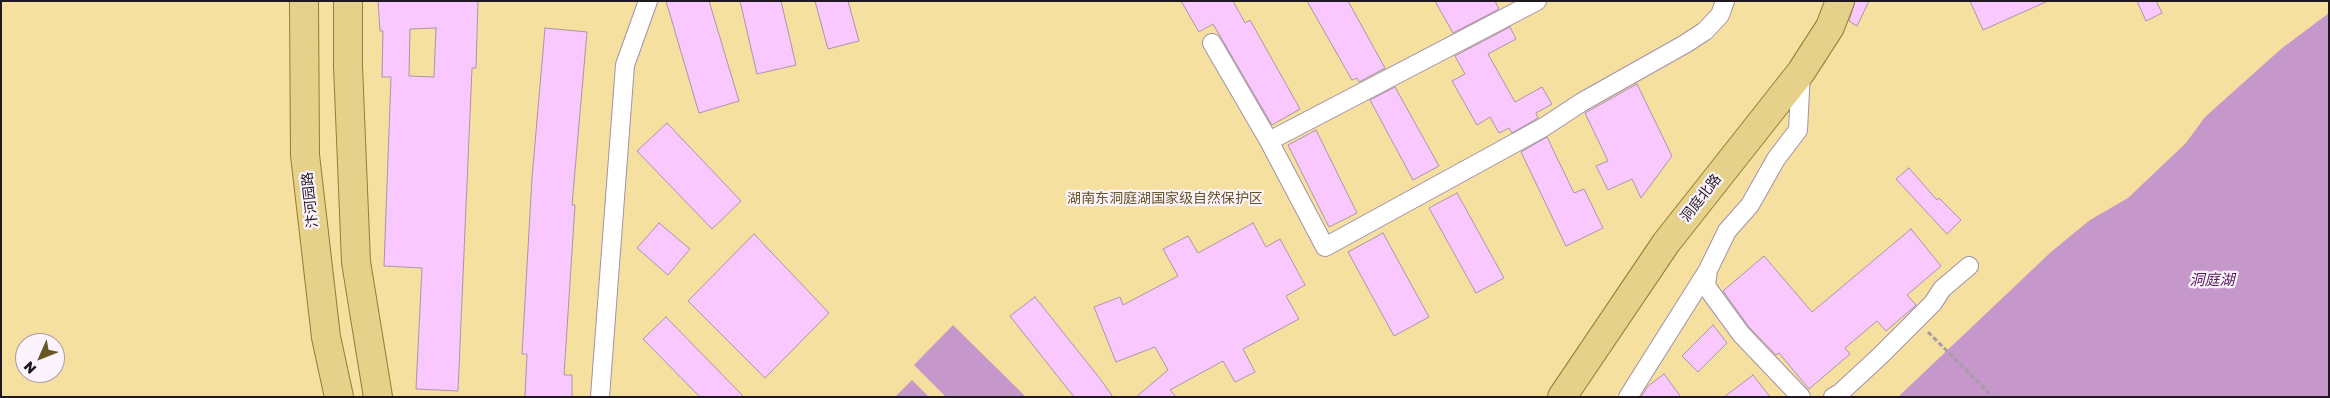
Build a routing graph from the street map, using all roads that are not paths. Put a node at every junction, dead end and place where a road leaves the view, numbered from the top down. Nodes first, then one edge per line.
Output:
1 (304, 1) edge
2 (348, 1) edge
3 (648, 1) edge
4 (1537, 1) edge
5 (1725, 1) edge
6 (1826, 1) edge
7 (1840, 1) edge
8 (1212, 43) dead end
9 (1801, 72) junction
10 (1269, 141) junction
11 (1969, 266) dead end
12 (1708, 270) junction
13 (339, 397) edge
14 (378, 397) edge
15 (600, 397) edge
16 (1550, 397) edge
17 (1562, 397) edge
18 (1628, 397) edge
19 (1801, 397) edge
20 (1833, 397) edge

1 - 13 main road, 汴河园路
2 - 14 main road
3 - 15 street
4 - 10 street
5 - 10 street
6 - 16 main road, 洞庭北路
7 - 9 main road, 洞庭北路
8 - 10 street
9 - 12 street
9 - 17 main road, 洞庭北路
11 - 20 street
12 - 18 street
12 - 19 street

